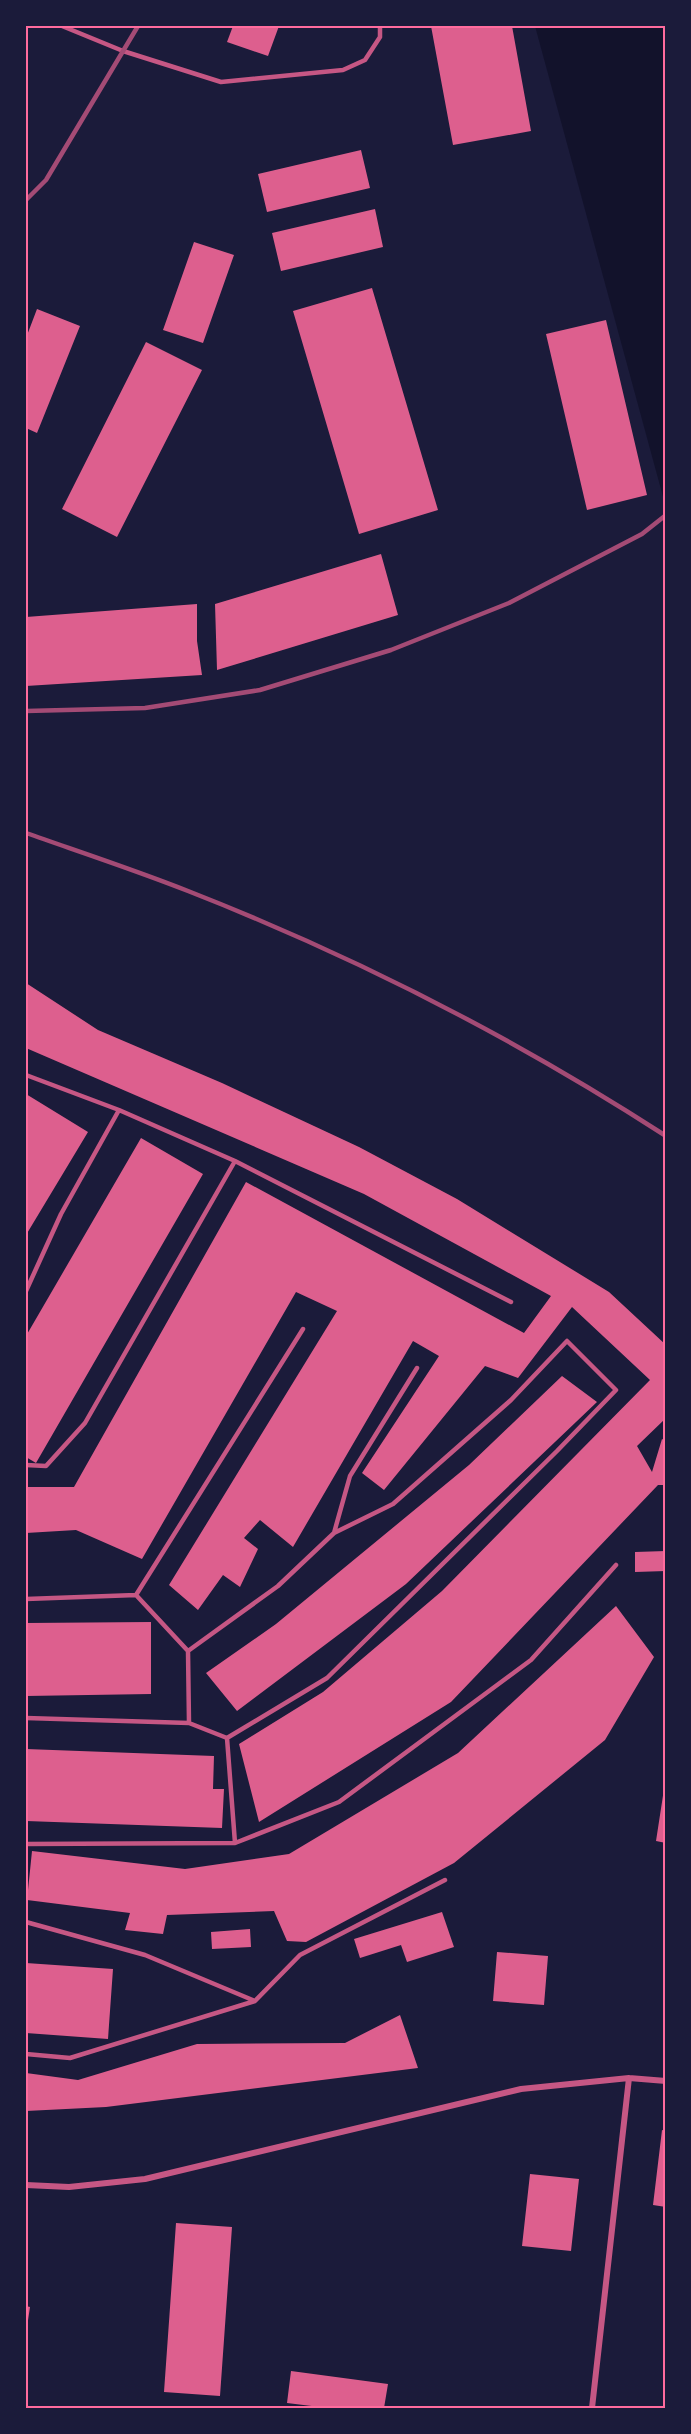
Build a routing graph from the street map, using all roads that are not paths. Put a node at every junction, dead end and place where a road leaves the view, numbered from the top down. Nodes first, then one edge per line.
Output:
1 (62, 26) edge
2 (380, 26) edge
3 (26, 1075) edge
4 (119, 1110) junction
5 (235, 1161) junction
6 (26, 1290) edge
7 (512, 1302) dead end
8 (303, 1329) dead end
9 (417, 1368) dead end
10 (26, 1466) edge
11 (334, 1533) junction
12 (615, 1566) dead end
13 (136, 1595) junction
14 (26, 1599) edge
15 (188, 1651) junction
16 (26, 1718) edge
17 (189, 1723) junction
18 (227, 1738) junction
19 (235, 1843) junction
20 (26, 1844) edge
21 (445, 1880) dead end
22 (26, 1922) edge
23 (255, 2001) junction
24 (26, 2054) edge
25 (629, 2078) junction
26 (666, 2081) edge
27 (26, 2185) edge
28 (592, 2409) edge

1 - 2 lane
3 - 4 lane
4 - 5 lane
4 - 6 lane
5 - 7 lane
5 - 10 lane
8 - 13 lane
9 - 11 lane
11 - 15 lane
11 - 18 lane
12 - 19 lane
13 - 14 lane
13 - 15 lane
15 - 17 lane
16 - 17 lane
17 - 18 lane
18 - 19 lane
19 - 20 lane
21 - 23 lane
22 - 23 lane
23 - 24 lane
25 - 26 street
25 - 27 street
25 - 28 street

